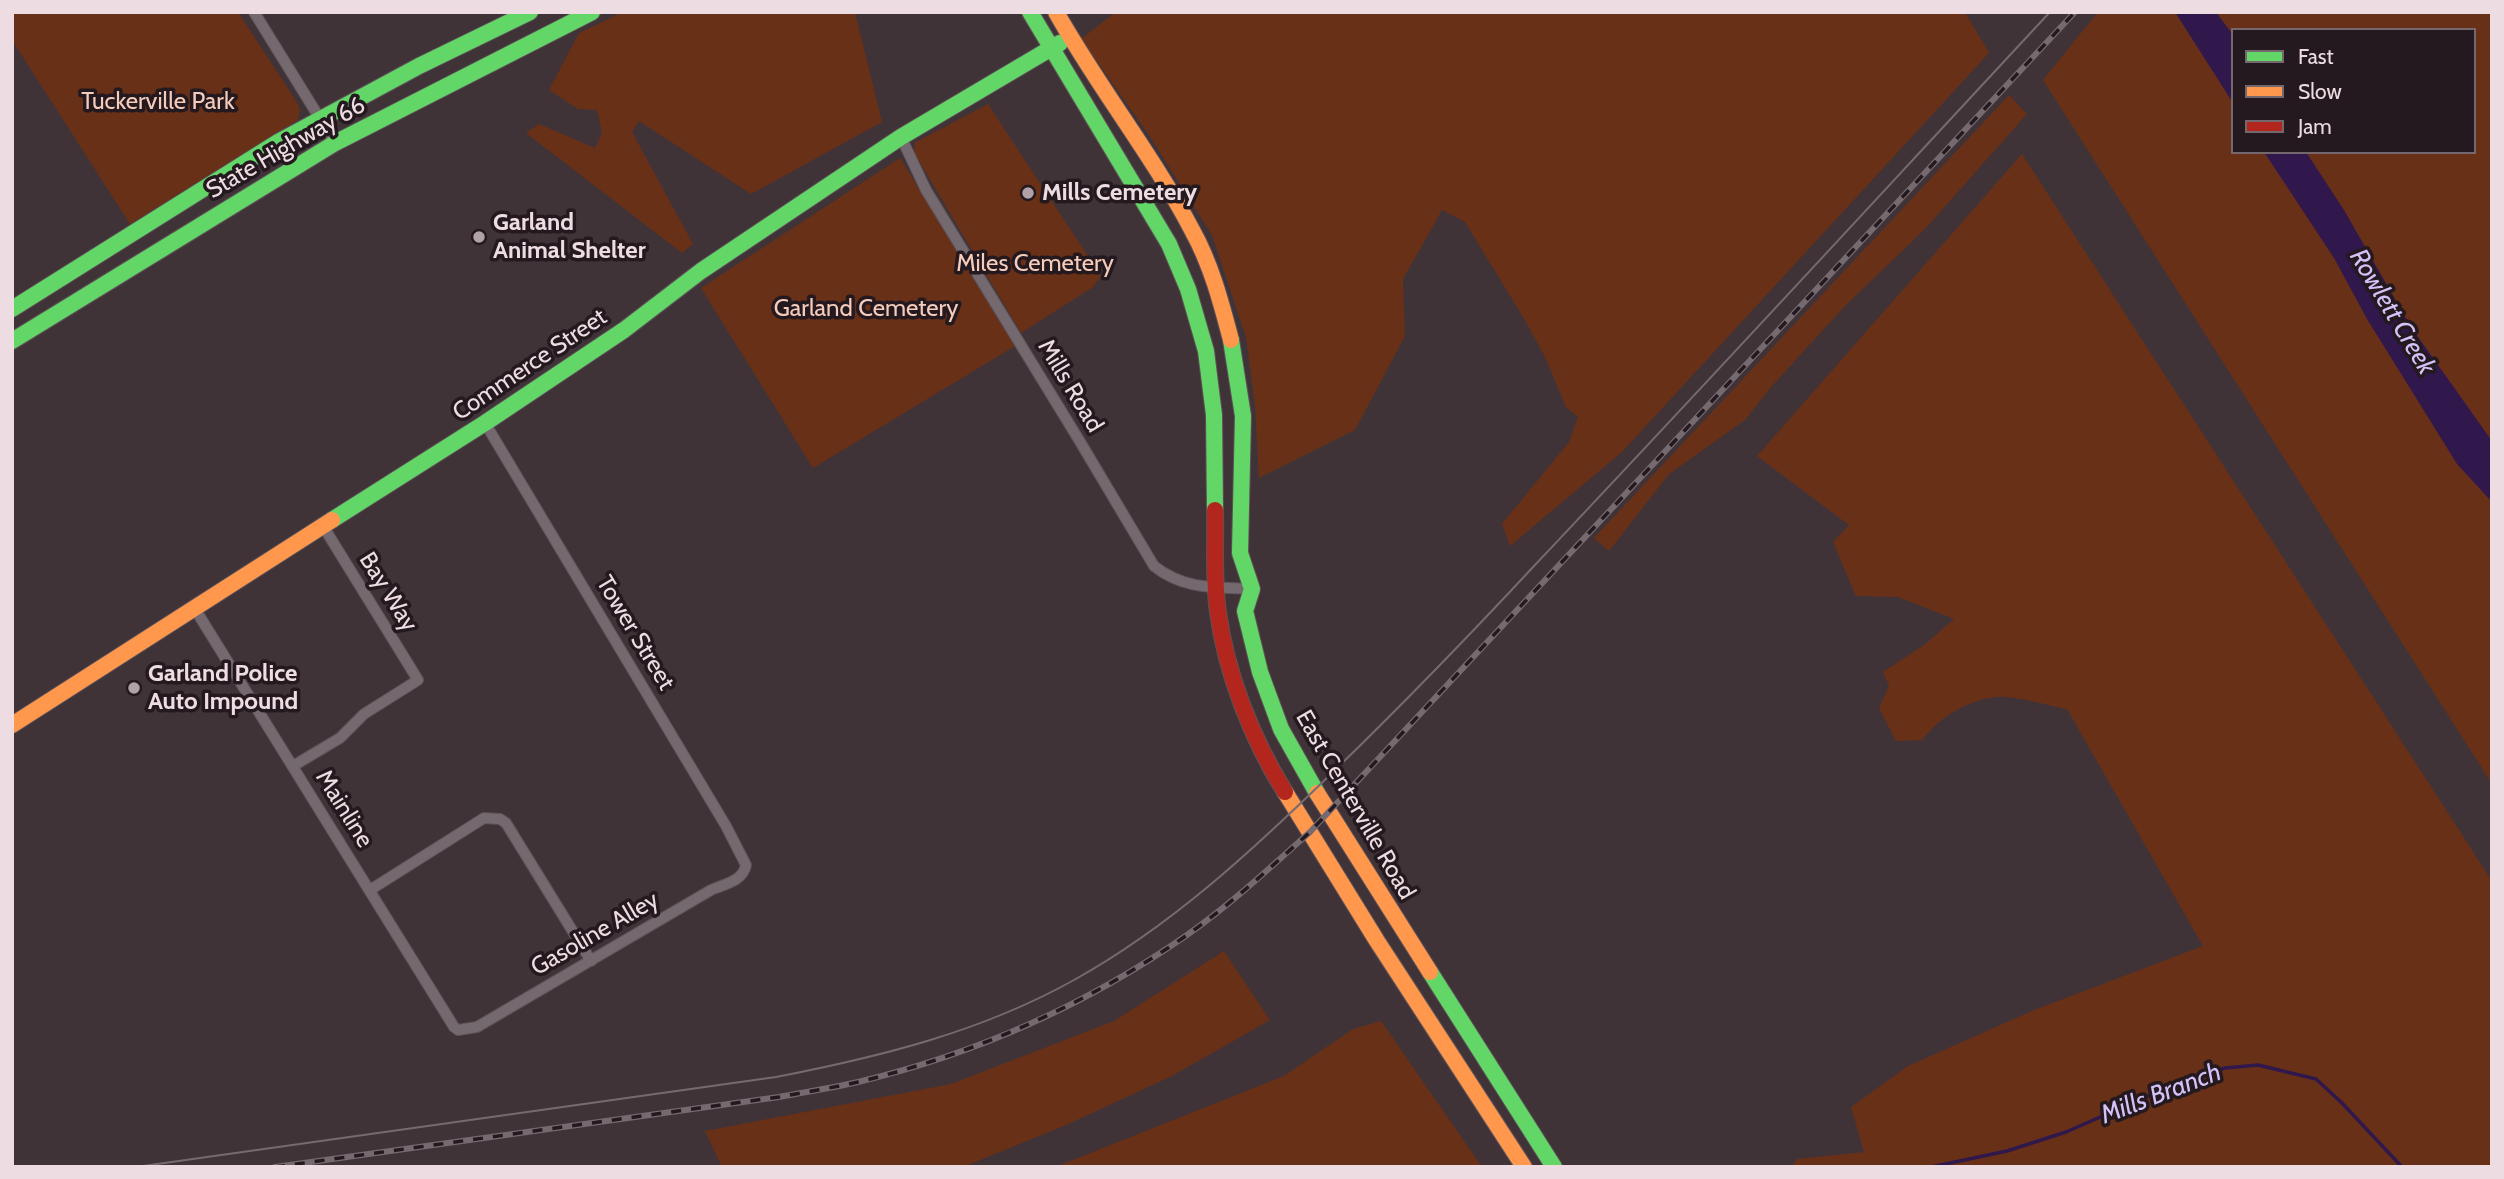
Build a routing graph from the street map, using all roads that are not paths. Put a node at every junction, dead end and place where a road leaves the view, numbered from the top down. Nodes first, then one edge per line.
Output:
1 (254, 12) edge
2 (530, 12) edge
3 (592, 12) edge
4 (1030, 12) edge
5 (1056, 12) edge
6 (1070, 37) junction
7 (1051, 48) junction
8 (320, 118) junction
9 (901, 137) junction
10 (335, 143) junction
11 (67, 275) junction
12 (84, 296) junction
13 (12, 309) edge
14 (12, 341) edge
15 (485, 423) junction
16 (323, 526) junction
17 (1216, 586) junction
18 (1252, 589) junction
19 (195, 609) junction
20 (1269, 698) junction
21 (1246, 714) junction
22 (12, 725) edge
23 (293, 766) junction
24 (746, 865) joint
25 (370, 890) junction
26 (1400, 926) junction
27 (1377, 941) junction
28 (591, 961) junction
29 (458, 1030) joint
30 (1514, 1105) junction
31 (1493, 1119) junction
32 (1524, 1167) edge
33 (1554, 1167) edge

1 - 8 street
2 - 8 main road, State Highway 66
3 - 10 main road, State Highway 66
4 - 7 main road, East Centerville Road
5 - 6 main road, East Centerville Road
6 - 7 main road, Commerce Street
6 - 18 main road, East Centerville Road
7 - 9 main road, Commerce Street
7 - 17 main road, East Centerville Road
8 - 10 street
8 - 11 main road, State Highway 66
9 - 15 main road, Commerce Street
9 - 17 street, Mills Road
10 - 12 main road, State Highway 66
11 - 12 main road
11 - 13 main road, State Highway 66
12 - 14 main road, State Highway 66
15 - 16 main road, Commerce Street
15 - 24 street, Tower Street
16 - 19 main road, Commerce Street
16 - 23 street, Bay Way
17 - 18 street, Mills Road
17 - 21 main road, East Centerville Road
18 - 20 main road, East Centerville Road
19 - 22 main road, Commerce Street
19 - 23 street, Mainline
20 - 21 main road
20 - 26 main road, East Centerville Road
21 - 27 main road, East Centerville Road
23 - 25 street, Mainline
24 - 28 street, Gasoline Alley
25 - 28 street
25 - 29 street, Mainline
26 - 27 main road
26 - 30 main road, East Centerville Road
27 - 31 main road, East Centerville Road
28 - 29 street, Gasoline Alley
30 - 31 main road
30 - 33 main road, East Centerville Road
31 - 32 main road, East Centerville Road

